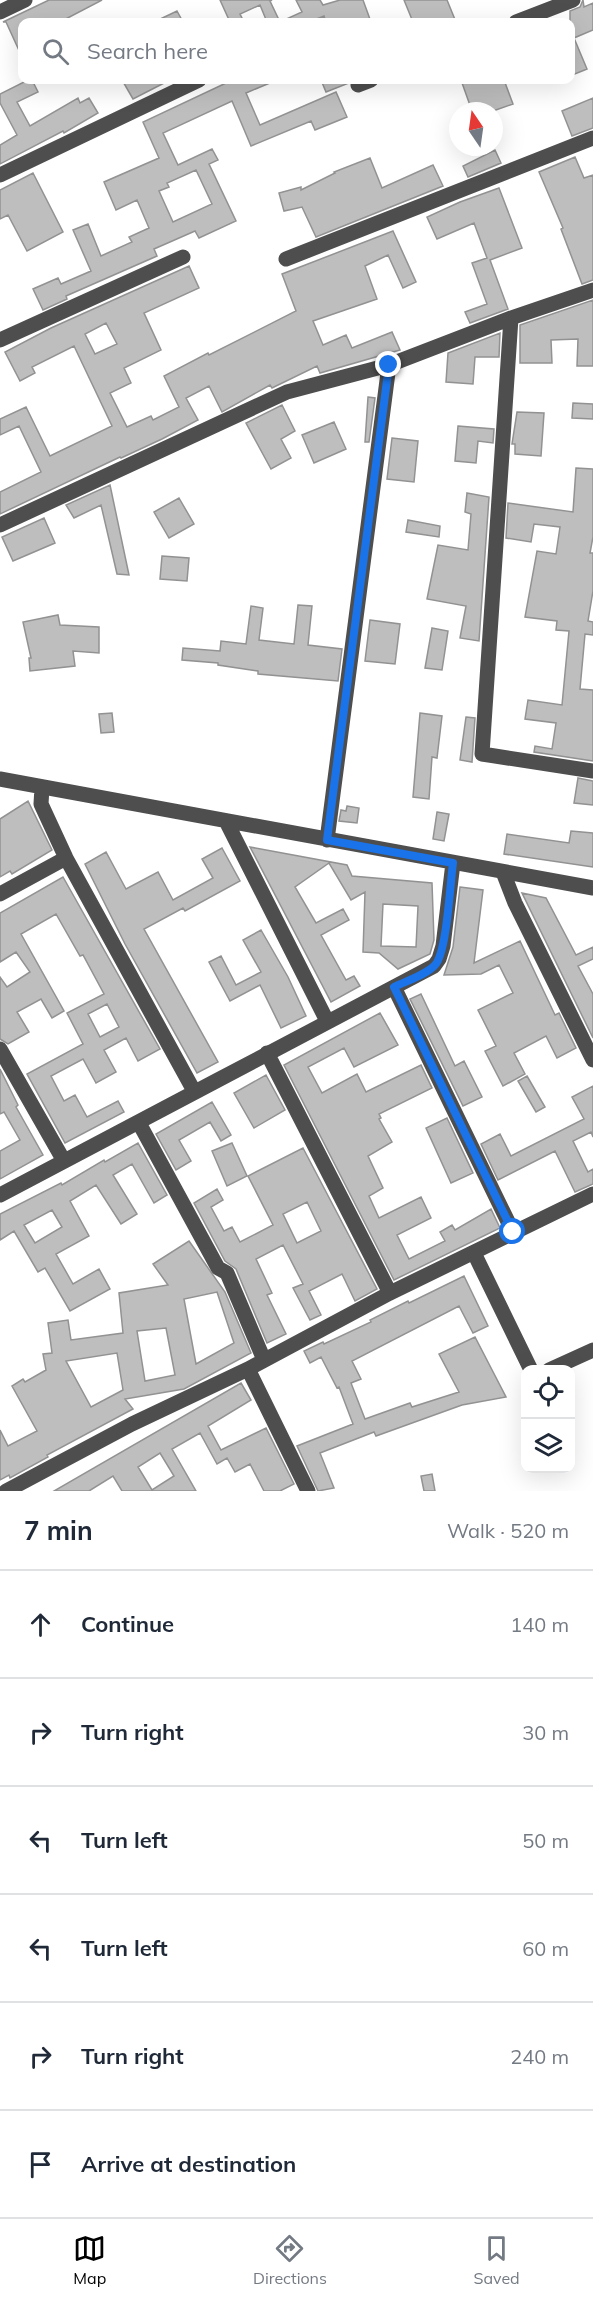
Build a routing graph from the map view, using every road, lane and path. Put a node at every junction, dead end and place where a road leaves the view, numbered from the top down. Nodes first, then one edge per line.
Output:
1 (25, 0) edge
2 (573, 0) edge
3 (0, 12) edge
4 (526, 18) edge
5 (191, 84) edge
6 (593, 138) edge
7 (0, 175) edge
8 (183, 257) dead end
9 (286, 259) dead end
10 (593, 290) edge
11 (511, 318) junction
12 (0, 340) edge
13 (389, 365) junction
14 (0, 525) edge
15 (593, 771) edge
16 (0, 779) edge
17 (42, 787) junction
18 (226, 821) junction
19 (327, 840) junction
20 (66, 858) junction
21 (453, 863) junction
22 (503, 872) junction
23 (593, 888) edge
24 (0, 894) edge
25 (394, 987) junction
26 (327, 1021) junction
27 (267, 1053) junction
28 (2, 1056) edge
29 (593, 1060) edge
30 (194, 1091) junction
31 (139, 1123) junction
32 (64, 1161) junction
33 (593, 1194) edge
34 (0, 1195) edge
35 (513, 1232) junction
36 (474, 1253) junction
37 (390, 1293) junction
38 (593, 1350) edge
39 (264, 1360) junction
40 (529, 1365) edge
41 (560, 1365) edge
42 (248, 1370) junction
43 (6, 1491) edge
44 (308, 1491) edge

1 - 3 street
2 - 4 street
5 - 7 street
6 - 9 street
8 - 12 street
10 - 11 street
11 - 13 street
11 - 15 street
13 - 14 street
13 - 19 street
16 - 17 street
17 - 18 street
17 - 20 street
18 - 19 street
18 - 26 street
19 - 21 street
20 - 24 street
20 - 30 street
21 - 22 street
21 - 25 street
22 - 23 street
22 - 29 street
25 - 26 street
25 - 35 street
26 - 27 street
27 - 30 street
27 - 37 street
28 - 32 street
30 - 31 street
31 - 32 street
31 - 39 street
32 - 34 street
33 - 35 street
35 - 36 street
36 - 37 street
36 - 40 street
37 - 39 street
38 - 41 street
39 - 42 street
42 - 43 street
42 - 44 street

